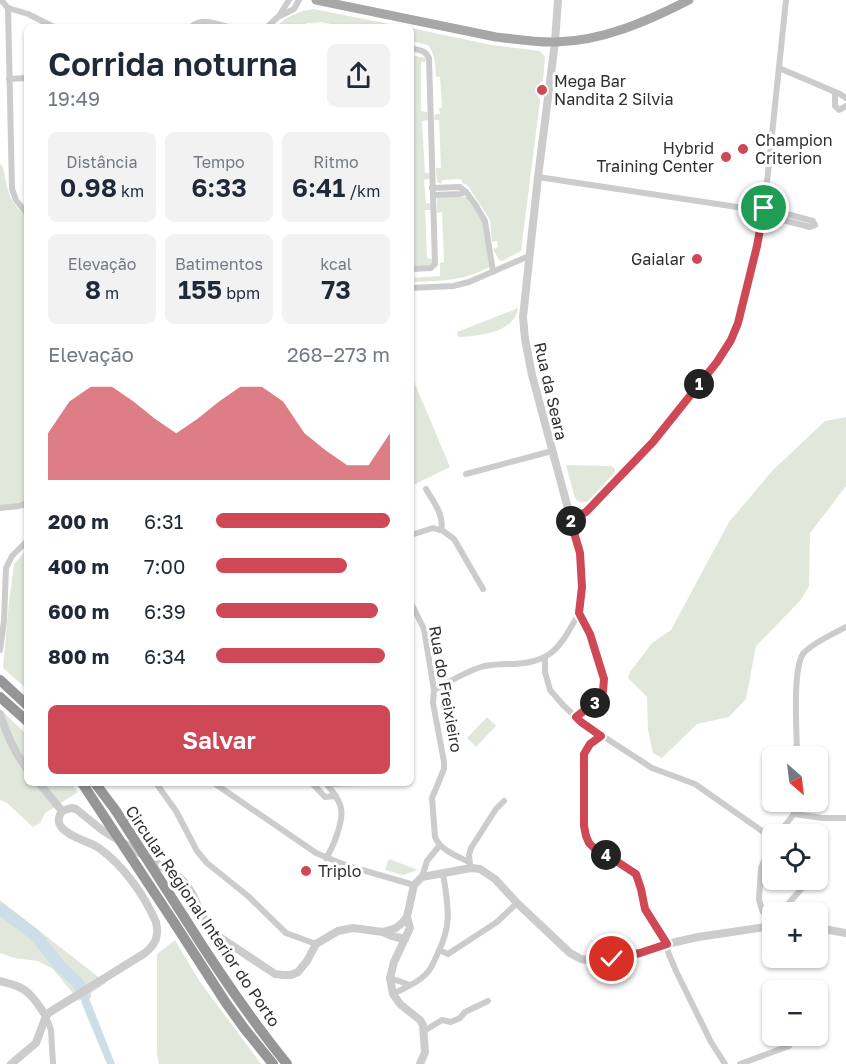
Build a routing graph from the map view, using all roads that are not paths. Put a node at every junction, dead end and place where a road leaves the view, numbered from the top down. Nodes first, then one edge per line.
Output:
1 (1, 0) edge
2 (290, 0) edge
3 (299, 0) edge
4 (316, 0) edge
5 (558, 0) edge
6 (689, 0) edge
7 (786, 0) edge
8 (8, 8) junction
9 (279, 16) junction
10 (48, 24) edge
11 (194, 24) edge
12 (215, 24) edge
13 (270, 24) edge
14 (0, 33) edge
15 (8, 36) junction
16 (555, 42) junction
17 (414, 49) edge
18 (779, 68) junction
19 (24, 78) edge
20 (9, 80) junction
21 (835, 92) junction
22 (0, 94) edge
23 (9, 97) junction
24 (846, 99) edge
25 (846, 106) edge
26 (538, 177) junction
27 (433, 191) junction
28 (24, 210) edge
29 (763, 212) junction
30 (529, 256) junction
31 (414, 269) edge
32 (493, 272) junction
33 (414, 288) edge
34 (552, 451) junction
35 (466, 474) dead end
36 (426, 489) dead end
37 (24, 504) edge
38 (0, 508) edge
39 (570, 519) junction
40 (441, 530) junction
41 (414, 534) edge
42 (24, 544) edge
43 (483, 589) dead end
44 (414, 609) edge
45 (579, 613) junction
46 (846, 627) edge
47 (0, 650) edge
48 (545, 658) junction
49 (0, 680) edge
50 (435, 690) junction
51 (0, 697) edge
52 (24, 702) edge
53 (0, 714) edge
54 (576, 717) junction
55 (24, 718) edge
56 (601, 736) junction
57 (797, 746) edge
58 (24, 765) edge
59 (41, 786) edge
60 (84, 786) edge
61 (97, 786) edge
62 (158, 786) edge
63 (218, 786) edge
64 (315, 786) edge
65 (328, 786) edge
66 (336, 796) junction
67 (504, 801) dead end
68 (62, 811) junction
69 (794, 814) joint
70 (846, 818) edge
71 (786, 824) edge
72 (762, 833) edge
73 (440, 845) junction
74 (326, 858) junction
75 (470, 865) junction
76 (762, 865) edge
77 (443, 873) junction
78 (422, 877) junction
79 (414, 885) junction
80 (800, 890) edge
81 (790, 902) edge
82 (517, 903) junction
83 (762, 910) edge
84 (407, 917) junction
85 (179, 920) junction
86 (762, 927) edge
87 (828, 930) edge
88 (383, 932) junction
89 (846, 933) edge
90 (405, 939) junction
91 (316, 944) junction
92 (667, 944) junction
93 (440, 950) junction
94 (390, 978) junction
95 (0, 981) edge
96 (410, 985) junction
97 (393, 994) junction
98 (488, 1001) dead end
99 (46, 1016) junction
100 (423, 1030) junction
101 (789, 1046) dead end
102 (11, 1064) edge
103 (53, 1064) edge
104 (273, 1064) edge
105 (287, 1064) edge
106 (420, 1064) edge
107 (725, 1064) edge
108 (740, 1064) edge

1 - 8 street
2 - 9 street
3 - 9 street
4 - 16 main road
5 - 16 street, Rua da Seara
6 - 16 main road
7 - 18 street
8 - 10 street
8 - 15 street
9 - 13 street
11 - 12 street
14 - 15 street
15 - 20 street
16 - 26 street, Rua da Seara
17 - 27 street
18 - 21 street
18 - 29 street
19 - 20 street
20 - 23 street
21 - 24 street
21 - 25 street
22 - 23 street
23 - 28 street
26 - 29 street
26 - 30 street, Rua da Seara
27 - 31 street
27 - 32 street
29 - 29 street
29 - 39 street
30 - 32 street
30 - 34 street, Rua da Seara
32 - 33 street
34 - 35 street
34 - 39 street, Rua da Seara
36 - 40 street
37 - 38 street
39 - 45 street, Rua da Seara
40 - 41 street
40 - 43 street
42 - 47 street
44 - 50 street, Rua do Freixieiro
45 - 48 street, Rua da Seara
45 - 54 street
46 - 57 street
48 - 50 street
48 - 54 street
49 - 52 highway
50 - 73 street, Rua do Freixieiro
51 - 55 highway
53 - 58 street
54 - 56 street
56 - 72 street
56 - 92 street
59 - 68 street
60 - 85 highway, Circular Regional Interior do Porto, bridge
61 - 85 highway, Circular Regional Interior do Porto, bridge
62 - 91 street
63 - 74 street
64 - 66 street
65 - 66 street
66 - 74 street
67 - 75 street
68 - 91 street
68 - 99 street
69 - 70 street
69 - 71 street
73 - 75 street
73 - 78 street
74 - 79 street
75 - 77 street
75 - 82 street
76 - 83 street
77 - 78 street
77 - 93 street
78 - 79 street
79 - 84 street
80 - 81 street
82 - 92 street
82 - 93 street
84 - 88 street
84 - 90 street
85 - 104 highway, Circular Regional Interior do Porto
85 - 105 highway, Circular Regional Interior do Porto
86 - 92 street
87 - 89 street
88 - 90 street
88 - 91 street
90 - 94 street
92 - 107 street
93 - 96 street
94 - 96 street
94 - 97 street
95 - 99 street
96 - 97 street
97 - 100 street
98 - 100 street
99 - 102 street
99 - 103 street
100 - 106 street
101 - 108 street

